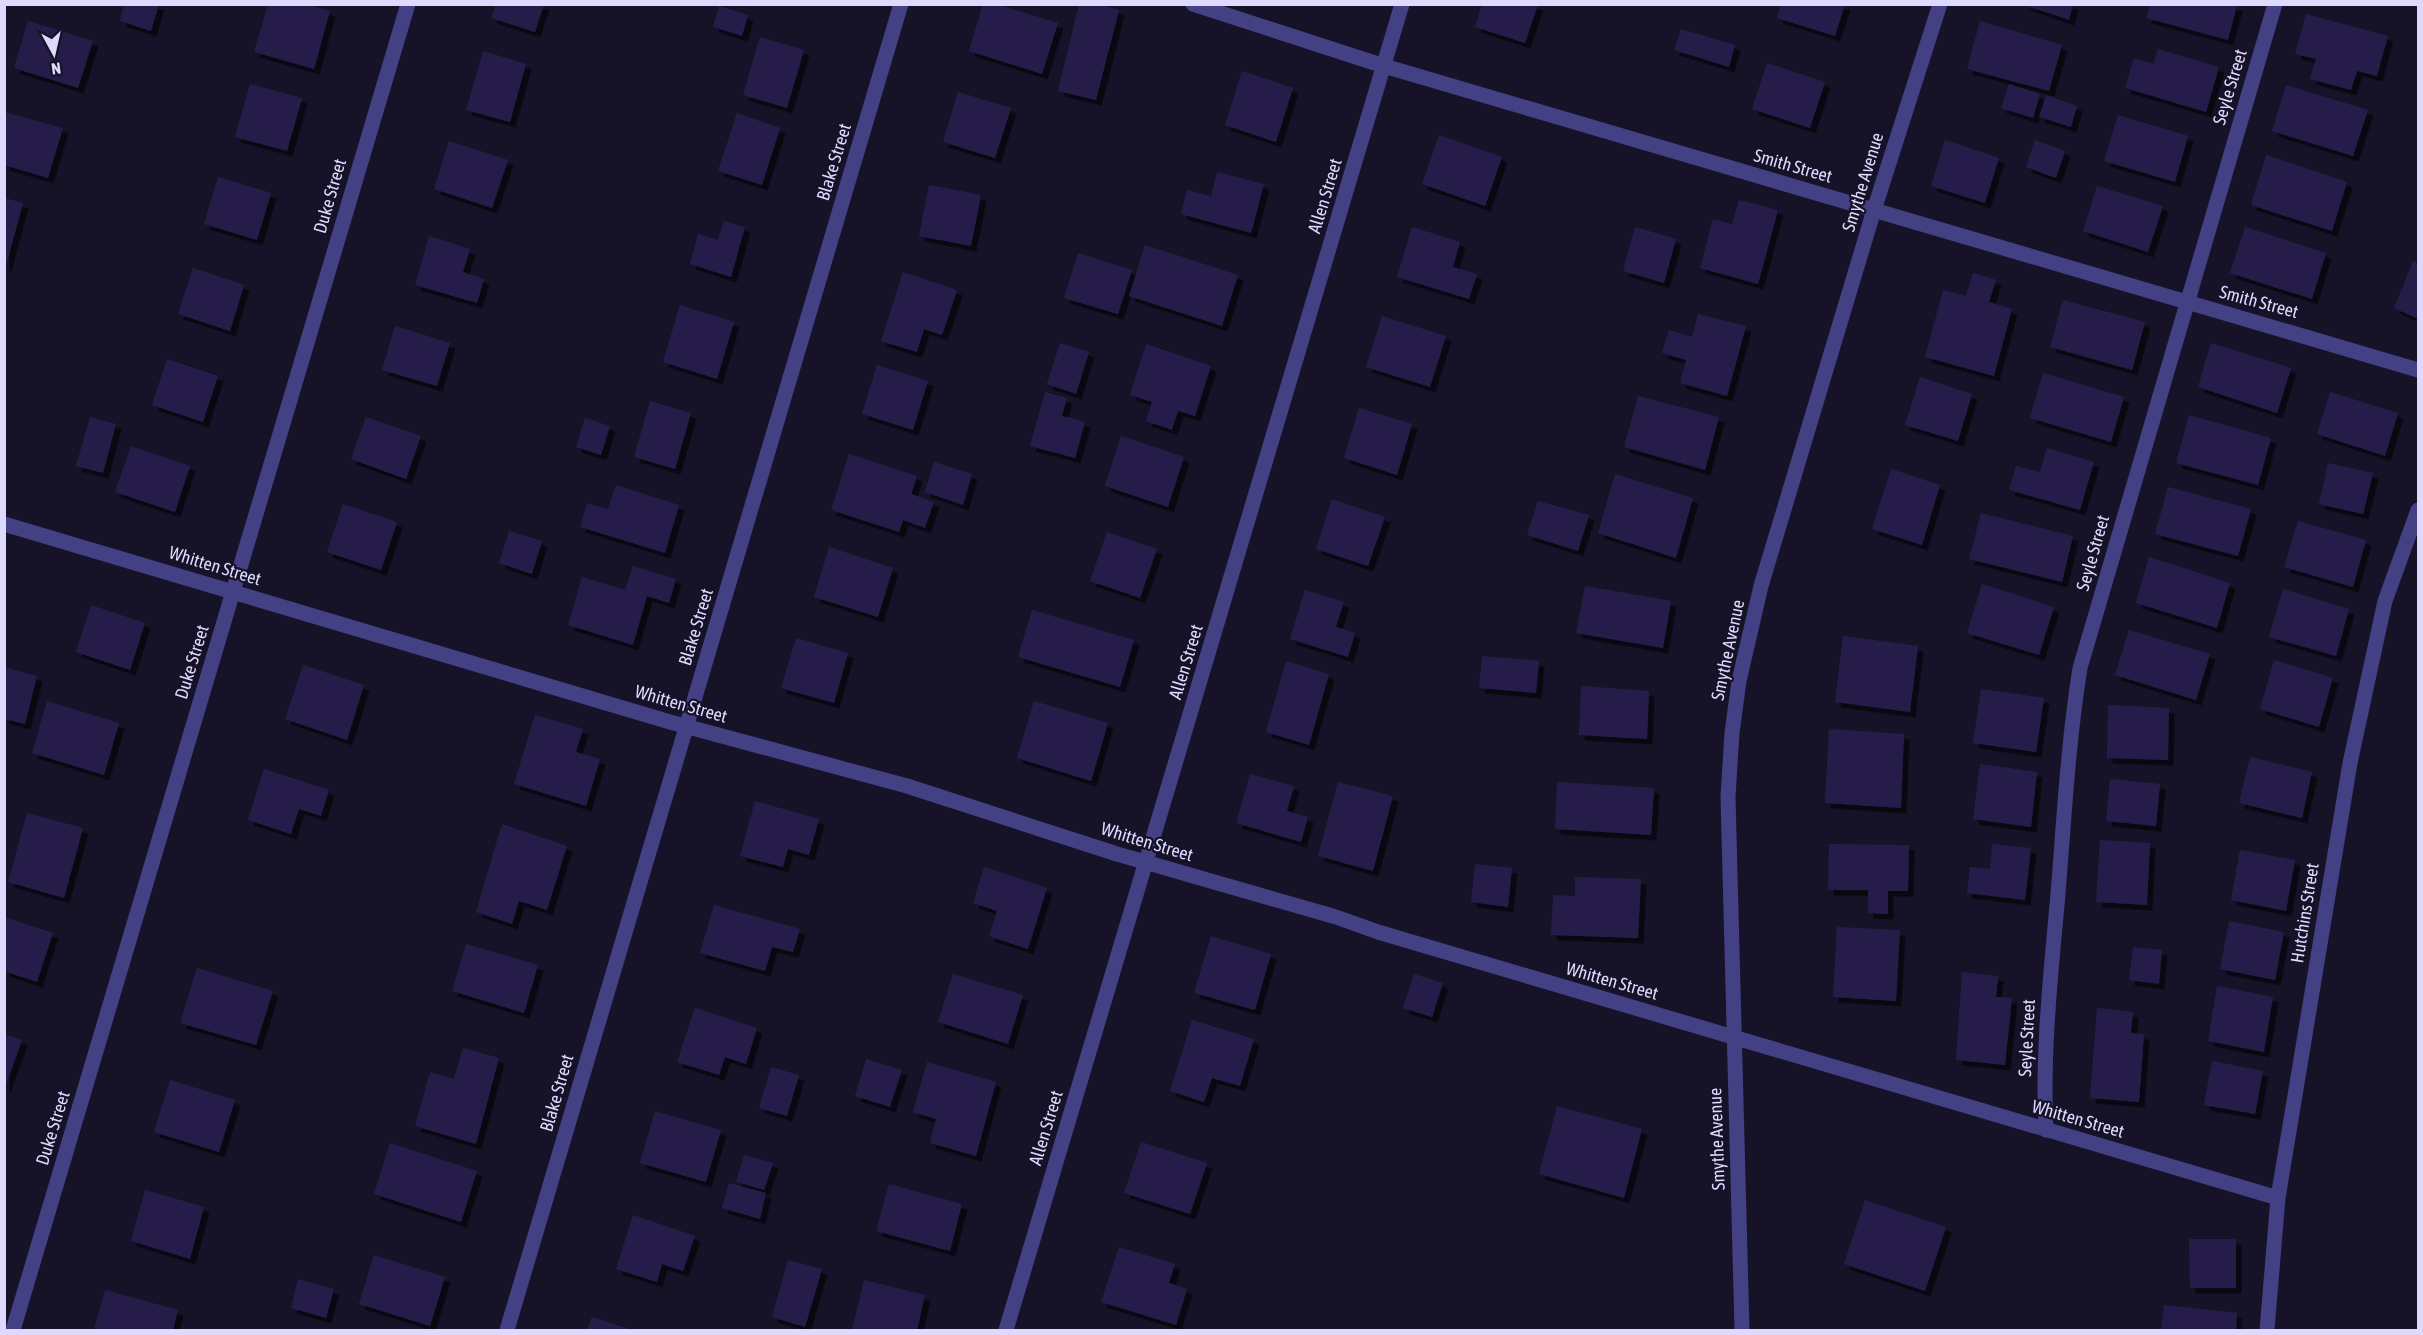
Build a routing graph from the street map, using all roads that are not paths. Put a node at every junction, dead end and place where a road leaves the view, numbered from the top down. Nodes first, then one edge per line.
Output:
1 (408, 4) edge
2 (901, 4) edge
3 (1193, 4) edge
4 (1402, 4) edge
5 (1940, 4) edge
6 (2275, 4) edge
7 (1384, 66) junction
8 (1874, 210) junction
9 (2186, 302) junction
10 (2418, 370) edge
11 (2418, 510) edge
12 (4, 524) edge
13 (233, 592) junction
14 (687, 726) junction
15 (1146, 863) junction
16 (1733, 1037) junction
17 (2046, 1130) junction
18 (2278, 1198) junction
19 (13, 1330) edge
20 (507, 1330) edge
21 (1006, 1330) edge
22 (1742, 1330) edge
23 (2267, 1330) edge

1 - 13 street, Duke Street
2 - 14 street, Blake Street
3 - 7 street, Smith Street
4 - 7 street, Allen Street
5 - 8 street, Smythe Avenue
6 - 9 street, Seyle Street
7 - 8 street, Smith Street
7 - 15 street, Allen Street
8 - 9 street, Smith Street
8 - 16 street, Smythe Avenue
9 - 10 street, Smith Street
9 - 17 street, Seyle Street
11 - 18 street, Hutchins Street
12 - 13 street, Whitten Street
13 - 14 street, Whitten Street
13 - 19 street, Duke Street
14 - 15 street, Whitten Street
14 - 20 street, Blake Street
15 - 16 street, Whitten Street
15 - 21 street, Allen Street
16 - 17 street, Whitten Street
16 - 22 street, Smythe Avenue
17 - 18 street, Whitten Street
18 - 23 street, Hutchins Street

